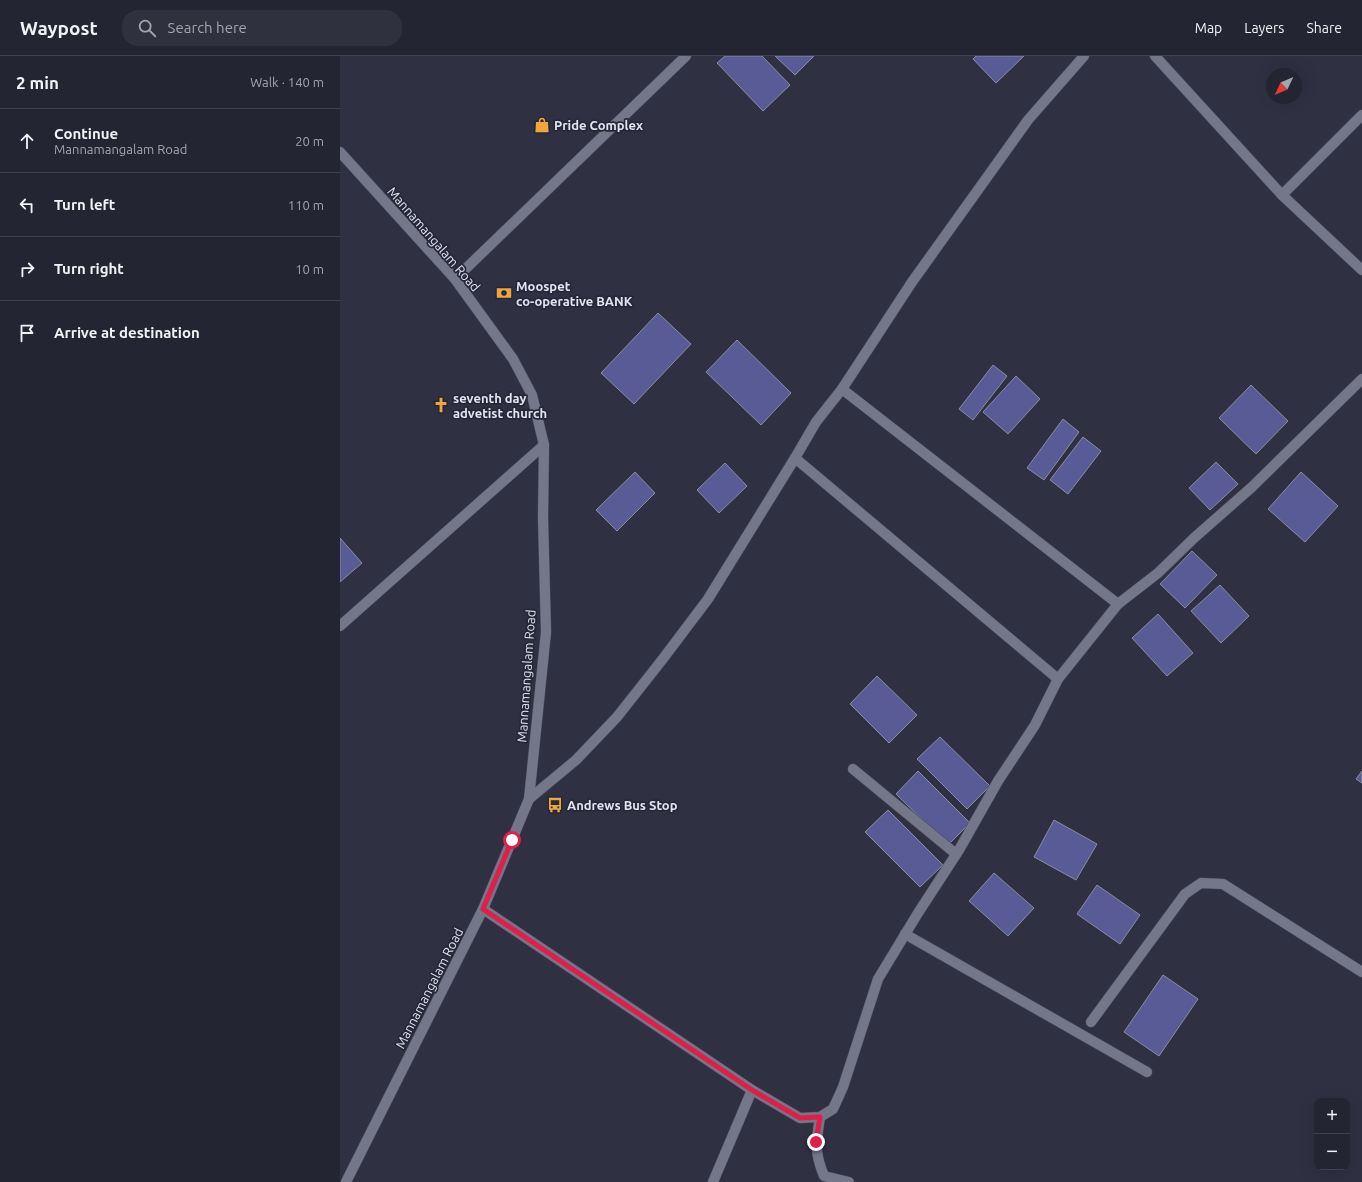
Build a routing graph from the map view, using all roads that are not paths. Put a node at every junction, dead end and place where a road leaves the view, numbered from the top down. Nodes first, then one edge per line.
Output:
1 (686, 56) edge
2 (1084, 56) edge
3 (1155, 56) edge
4 (1362, 115) edge
5 (340, 152) edge
6 (1282, 194) junction
7 (1362, 270) edge
8 (455, 279) junction
9 (1362, 379) edge
10 (842, 389) junction
11 (544, 445) junction
12 (795, 458) junction
13 (1118, 604) junction
14 (340, 626) edge
15 (1058, 680) junction
16 (853, 770) dead end
17 (529, 799) junction
18 (956, 854) junction
19 (483, 909) junction
20 (905, 934) junction
21 (1362, 972) edge
22 (1091, 1022) dead end
23 (1147, 1072) dead end
24 (752, 1090) junction
25 (820, 1117) junction
26 (346, 1182) edge
27 (713, 1182) edge
28 (849, 1182) edge

1 - 8 street
2 - 10 street
3 - 6 street
4 - 6 street
5 - 8 street, Mannamangalam Road
6 - 7 street
8 - 11 street, Mannamangalam Road
9 - 13 street
10 - 12 street
10 - 13 street
11 - 14 street
11 - 17 street, Mannamangalam Road
12 - 15 street
12 - 17 street
13 - 15 street
15 - 18 street
16 - 18 street
17 - 19 street, Mannamangalam Road
18 - 20 street
19 - 24 street
19 - 26 street, Mannamangalam Road
20 - 23 street
20 - 25 street
21 - 22 street
24 - 25 street
24 - 27 street
25 - 28 street

